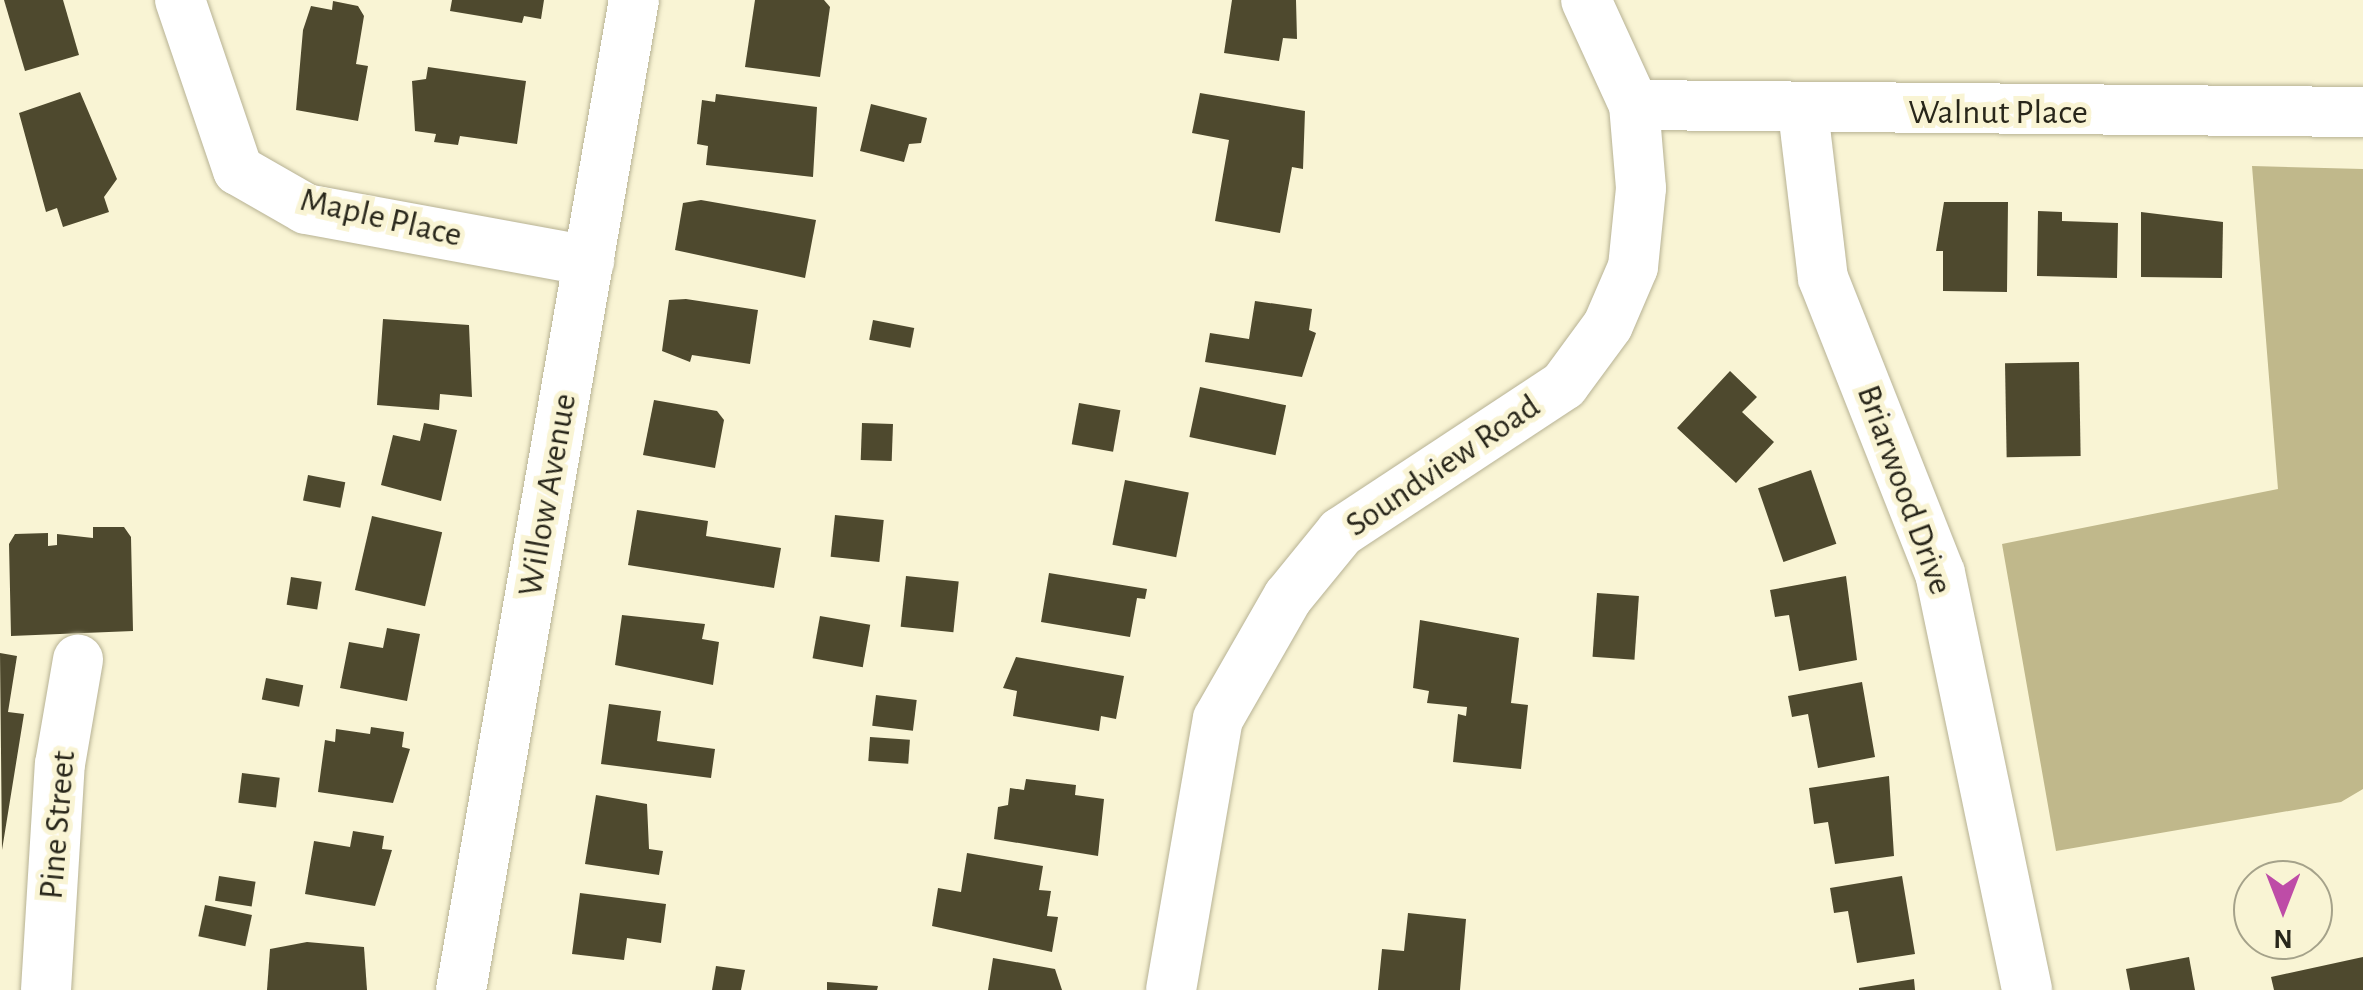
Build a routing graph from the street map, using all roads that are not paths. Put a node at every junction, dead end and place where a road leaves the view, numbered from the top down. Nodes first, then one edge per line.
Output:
1 (180, 0) edge
2 (634, 0) edge
3 (1586, 0) edge
4 (1634, 105) junction
5 (1803, 110) junction
6 (2363, 112) edge
7 (590, 261) junction
8 (78, 660) dead end
9 (46, 990) edge
10 (461, 990) edge
11 (1171, 990) edge
12 (2027, 990) edge

1 - 7 street, Maple Place
2 - 7 street, Willow Avenue
3 - 4 street, Soundview Road
4 - 5 street, Walnut Place
4 - 11 street, Soundview Road
5 - 6 street, Walnut Place
5 - 12 street, Briarwood Drive
7 - 10 street, Willow Avenue
8 - 9 street, Pine Street

